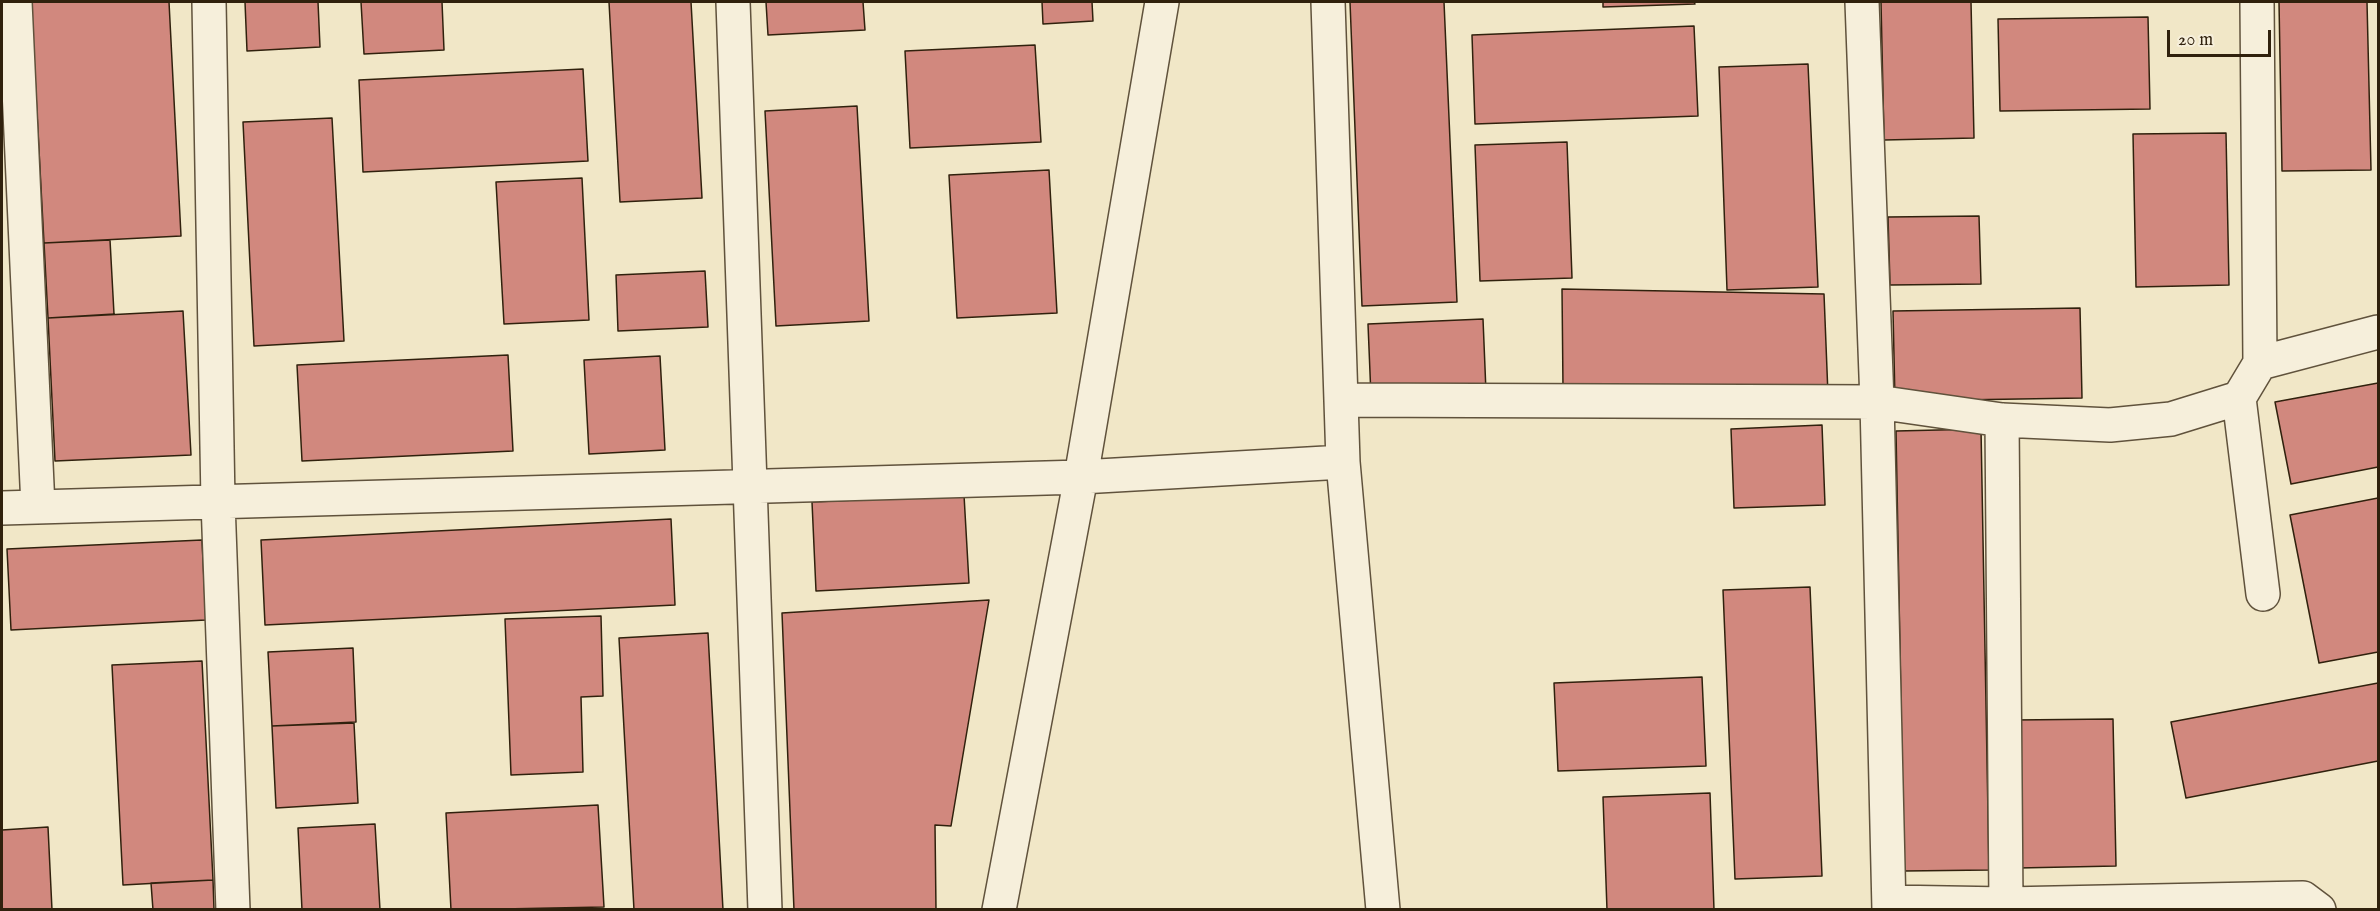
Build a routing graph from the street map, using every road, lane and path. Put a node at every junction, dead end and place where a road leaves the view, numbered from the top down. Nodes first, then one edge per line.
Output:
1 (15, 2) edge
2 (209, 2) edge
3 (733, 2) edge
4 (1162, 2) edge
5 (1328, 2) edge
6 (1862, 2) edge
7 (2257, 2) edge
8 (2379, 332) edge
9 (2260, 363) junction
10 (2239, 398) junction
11 (1341, 400) junction
12 (1877, 402) junction
13 (2002, 420) junction
14 (1343, 462) junction
15 (1081, 477) junction
16 (752, 487) junction
17 (218, 502) junction
18 (38, 507) junction
19 (2, 508) edge
20 (2263, 594) dead end
21 (2006, 904) junction
22 (1889, 906) edge
23 (233, 909) edge
24 (765, 909) edge
25 (999, 909) edge
26 (1383, 909) edge
27 (2319, 909) edge

1 - 18 street
2 - 17 street
3 - 16 street
4 - 15 street
5 - 11 street
6 - 12 street
7 - 9 street
8 - 9 street
9 - 10 street
10 - 13 street
10 - 20 street
11 - 12 street
11 - 14 street
12 - 13 street
12 - 22 street
13 - 21 street
14 - 15 street
14 - 26 street
15 - 16 street
15 - 25 street
16 - 17 street
16 - 24 street
17 - 18 street
17 - 23 street
18 - 19 street
21 - 22 street
21 - 27 street

